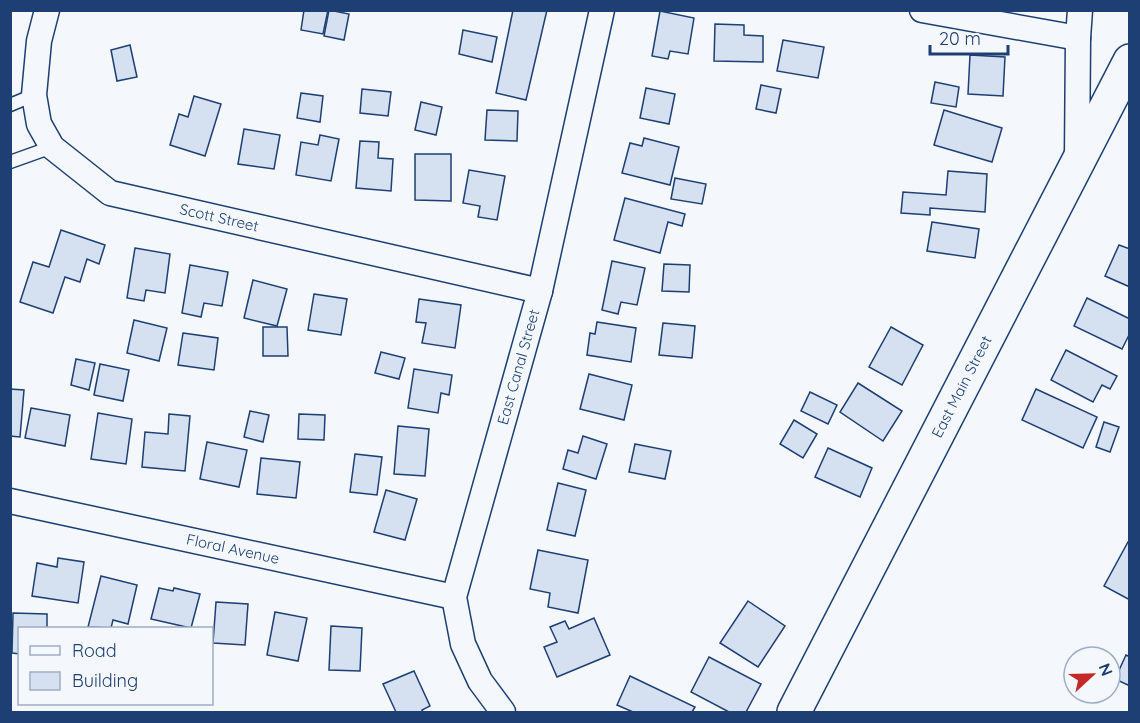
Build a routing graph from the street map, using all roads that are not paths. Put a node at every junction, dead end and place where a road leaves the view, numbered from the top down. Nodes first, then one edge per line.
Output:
1 (47, 10) edge
2 (602, 10) edge
3 (922, 10) edge
4 (1080, 10) edge
5 (1078, 38) junction
6 (1130, 61) edge
7 (34, 95) junction
8 (10, 105) edge
9 (52, 147) junction
10 (1077, 159) junction
11 (10, 162) edge
12 (540, 291) junction
13 (10, 501) edge
14 (454, 597) junction
15 (503, 712) edge
16 (794, 712) edge

1 - 7 street, Scott Street
2 - 12 street, East Canal Street
3 - 5 street
4 - 5 street
5 - 10 street
6 - 10 main road, East Main Street
7 - 8 lane
7 - 9 street, Scott Street
9 - 11 lane
9 - 12 street, Scott Street
10 - 16 main road, East Main Street
12 - 14 street, East Canal Street
13 - 14 street, Floral Avenue
14 - 15 street, East Canal Street

